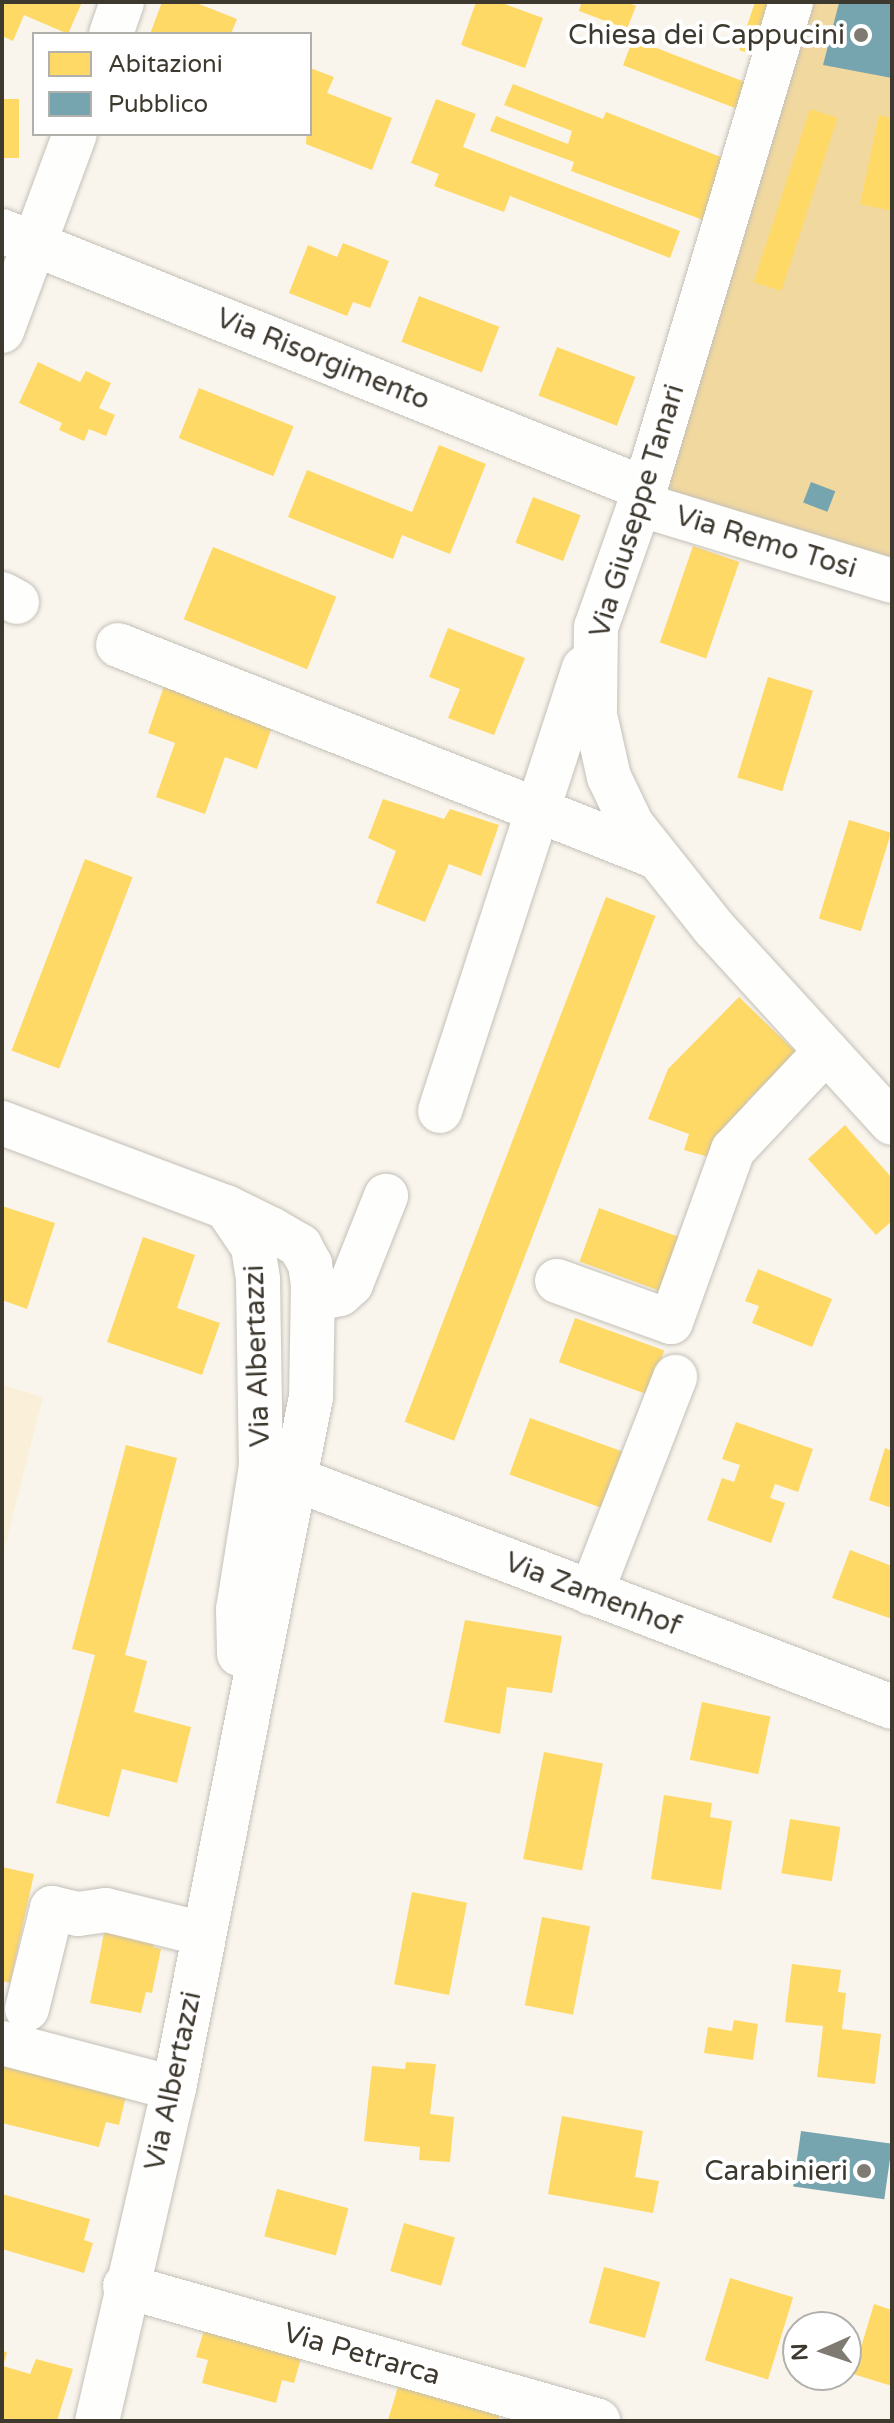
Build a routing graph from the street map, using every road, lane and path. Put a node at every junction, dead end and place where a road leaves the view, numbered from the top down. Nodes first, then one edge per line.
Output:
1 (122, 2) edge
2 (791, 2) edge
3 (112, 32) edge
4 (74, 136) edge
5 (19, 237) edge
6 (2, 331) edge
7 (642, 496) junction
8 (892, 581) edge
9 (596, 627) junction
10 (118, 645) dead end
11 (540, 811) junction
12 (654, 856) junction
13 (826, 1051) junction
14 (440, 1111) dead end
15 (2, 1123) edge
16 (892, 1123) edge
17 (386, 1196) dead end
18 (226, 1207) junction
19 (557, 1281) dead end
20 (313, 1300) junction
21 (675, 1377) dead end
22 (278, 1473) junction
23 (591, 1593) junction
24 (892, 1707) edge
25 (204, 1934) junction
26 (14, 2026) edge
27 (174, 2088) junction
28 (125, 2286) junction
29 (97, 2421) edge
30 (598, 2421) edge

1 - 3 street
2 - 7 street, Via Giuseppe Tanari
4 - 5 street
5 - 6 street
5 - 7 street, Via Risorgimento
7 - 8 street, Via Remo Tosi
7 - 9 street, Via Giuseppe Tanari
9 - 11 street
9 - 12 street, Via Giuseppe Tanari
10 - 11 street
11 - 12 street
11 - 14 street
12 - 13 street, Via Giuseppe Tanari
13 - 16 street, Via Giuseppe Tanari
13 - 19 street
15 - 18 street, Via Albertazzi
17 - 20 street
18 - 20 street, Via Albertazzi
18 - 22 street, Via Albertazzi
20 - 22 street, Via Albertazzi
21 - 23 street
22 - 23 street, Via Zamenhof
22 - 25 street, Via Albertazzi
23 - 24 street, Via Zamenhof
25 - 26 street
25 - 27 street, Via Albertazzi
26 - 27 street
27 - 28 street, Via Albertazzi
28 - 29 street, Via Albertazzi
28 - 30 street, Via Petrarca

